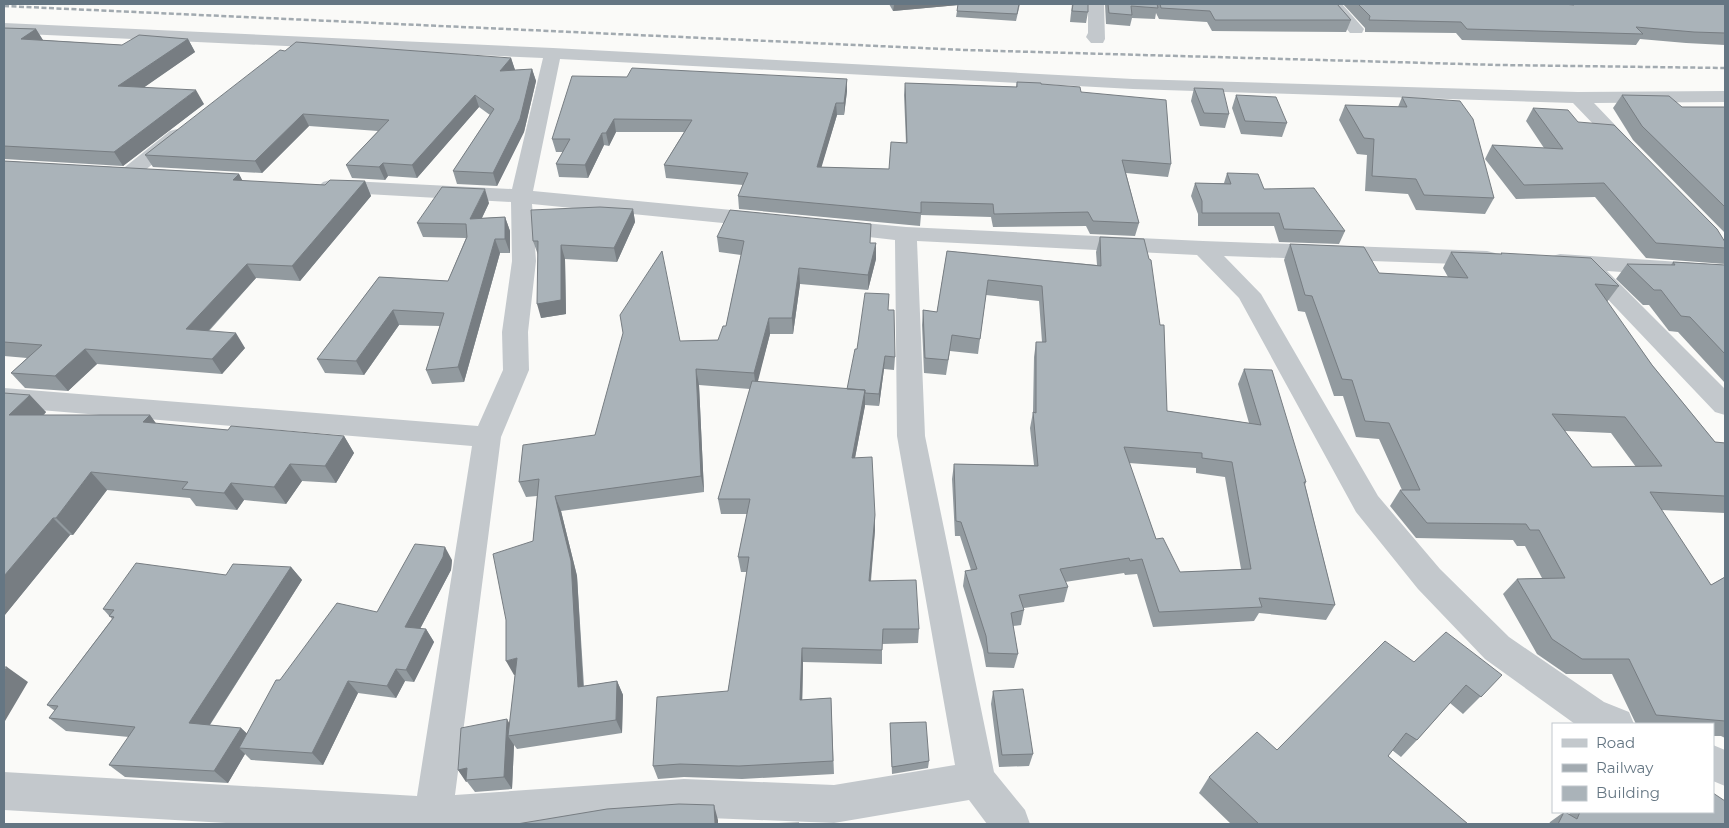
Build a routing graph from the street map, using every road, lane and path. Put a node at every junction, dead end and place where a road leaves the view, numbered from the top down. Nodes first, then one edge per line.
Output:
1 (1096, 4) edge
2 (1334, 4) edge
3 (4, 28) edge
4 (1356, 29) dead end
5 (1094, 37) dead end
6 (297, 42) junction
7 (553, 53) junction
8 (274, 60) edge
9 (1725, 96) edge
10 (1578, 98) junction
11 (188, 127) edge
12 (1640, 161) edge
13 (156, 177) edge
14 (314, 185) edge
15 (521, 196) junction
16 (787, 222) edge
17 (817, 225) edge
18 (906, 234) junction
19 (1202, 248) junction
20 (1506, 259) edge
21 (1535, 260) edge
22 (1584, 262) junction
23 (1725, 272) edge
24 (4, 397) edge
25 (1725, 405) edge
26 (487, 437) junction
27 (1613, 723) edge
28 (978, 780) junction
29 (4, 791) edge
30 (433, 820) edge
31 (1011, 824) edge

1 - 5 street
2 - 4 street
3 - 6 street
6 - 7 street
6 - 8 street
7 - 10 street
7 - 15 street
9 - 10 street
10 - 12 street
11 - 13 street
14 - 15 street
15 - 16 street
15 - 26 street
17 - 18 street
18 - 19 street
18 - 28 street
19 - 20 street
19 - 27 street
21 - 22 street
22 - 23 street
22 - 25 street
24 - 26 street
26 - 30 street
28 - 30 street
28 - 31 street
29 - 30 street

